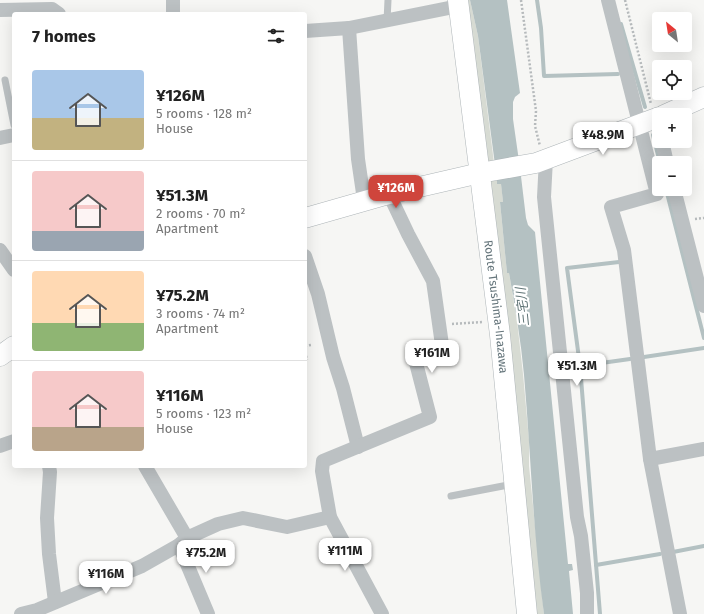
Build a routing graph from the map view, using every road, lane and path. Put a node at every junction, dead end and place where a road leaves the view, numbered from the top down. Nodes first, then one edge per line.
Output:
1 (173, 0) edge
2 (388, 0) edge
3 (521, 0) edge
4 (608, 0) edge
5 (624, 0) edge
6 (458, 3) edge
7 (0, 10) edge
8 (56, 12) edge
9 (173, 12) edge
10 (387, 20) junction
11 (349, 28) junction
12 (307, 31) edge
13 (5, 80) dead end
14 (704, 97) edge
15 (682, 108) edge
16 (652, 109) edge
17 (652, 113) edge
18 (12, 115) edge
19 (652, 122) edge
20 (12, 135) edge
21 (0, 138) edge
22 (655, 148) edge
23 (542, 161) junction
24 (480, 173) junction
25 (389, 194) junction
26 (676, 196) edge
27 (364, 200) junction
28 (307, 217) edge
29 (0, 250) edge
30 (307, 262) edge
31 (12, 267) edge
32 (704, 306) edge
33 (498, 322) junction
34 (439, 324) junction
35 (311, 345) dead end
36 (307, 346) edge
37 (12, 347) edge
38 (0, 356) edge
39 (12, 442) edge
40 (0, 446) edge
41 (358, 447) junction
42 (704, 449) edge
43 (650, 459) junction
44 (49, 468) edge
45 (146, 468) edge
46 (514, 484) junction
47 (451, 496) dead end
48 (330, 517) junction
49 (183, 541) junction
50 (55, 602) junction
51 (37, 612) edge
52 (21, 614) edge
53 (208, 614) edge
54 (382, 614) edge
55 (527, 614) edge
56 (587, 614) edge
57 (680, 614) edge

1 - 9 street
2 - 10 lane
3 - 23 path
4 - 17 street
5 - 16 path
6 - 10 street
6 - 24 main road, Route Tsushima-Inazawa
7 - 8 street
10 - 11 street
11 - 12 street
11 - 27 street
13 - 18 lane
14 - 15 main road
19 - 23 main road
20 - 21 street
22 - 43 street
23 - 24 main road
23 - 56 street
24 - 25 main road
24 - 33 main road, Route Tsushima-Inazawa
25 - 27 main road
25 - 34 street
26 - 32 street
27 - 28 main road
29 - 31 street
30 - 41 street
33 - 34 path
33 - 46 main road, Route Tsushima-Inazawa
34 - 41 street
35 - 36 path
37 - 38 main road
39 - 40 street
41 - 48 street
42 - 43 street
43 - 57 street
44 - 50 street
45 - 49 street
46 - 47 lane
46 - 55 main road, Route Tsushima-Inazawa
48 - 49 street
48 - 54 street
49 - 50 street
49 - 53 street
50 - 51 street
51 - 52 street

